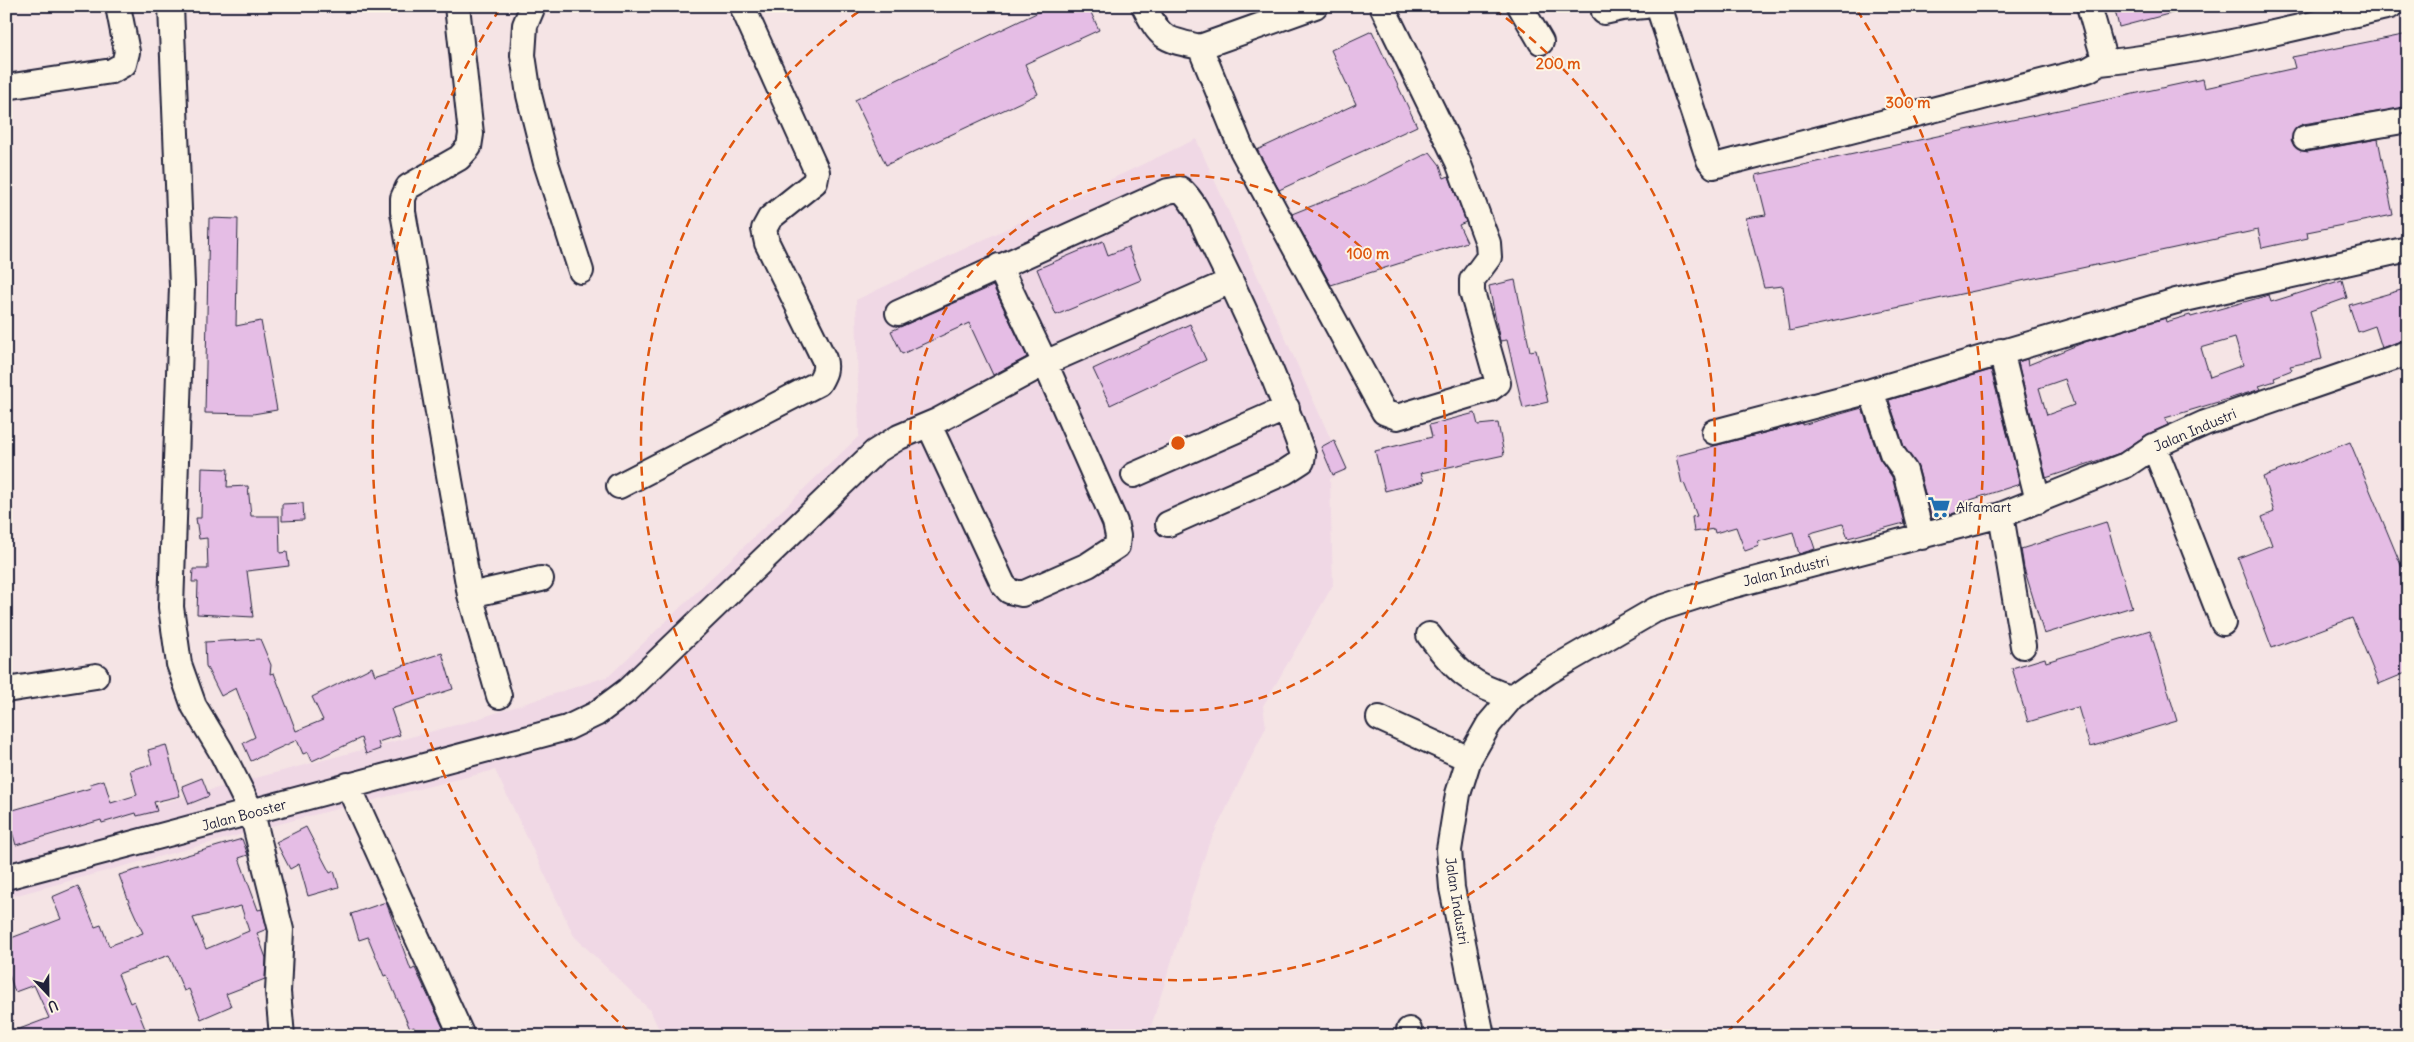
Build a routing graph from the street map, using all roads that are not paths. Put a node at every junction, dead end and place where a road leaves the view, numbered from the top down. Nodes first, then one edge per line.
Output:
1 (118, 6) edge
2 (171, 6) edge
3 (457, 6) edge
4 (533, 6) edge
5 (742, 6) edge
6 (1144, 6) edge
7 (1315, 6) edge
8 (1382, 6) edge
9 (1520, 6) edge
10 (1658, 6) edge
11 (2089, 6) edge
12 (2390, 6) edge
13 (1541, 42) dead end
14 (1200, 47) junction
15 (2100, 63) junction
16 (6, 87) edge
17 (2408, 120) edge
18 (2305, 138) dead end
19 (2408, 249) edge
20 (999, 266) junction
21 (581, 271) dead end
22 (1231, 281) junction
23 (898, 313) dead end
24 (2001, 351) junction
25 (2408, 353) edge
26 (1045, 363) junction
27 (1871, 391) junction
28 (1287, 408) junction
29 (929, 425) junction
30 (1714, 432) dead end
31 (2154, 446) junction
32 (1134, 475) dead end
33 (619, 486) dead end
34 (2038, 501) junction
35 (2001, 515) junction
36 (1168, 524) dead end
37 (1922, 537) junction
38 (541, 579) dead end
39 (470, 595) junction
40 (2223, 623) dead end
41 (1429, 635) dead end
42 (2024, 646) dead end
43 (96, 676) dead end
44 (6, 690) edge
45 (499, 696) dead end
46 (1512, 697) junction
47 (1378, 718) dead end
48 (1469, 759) junction
49 (348, 785) junction
50 (252, 813) junction
51 (6, 877) edge
52 (282, 1036) edge
53 (462, 1036) edge
54 (1482, 1036) edge

1 - 16 street
2 - 50 street
3 - 39 street
4 - 21 street
5 - 33 street
6 - 14 street
7 - 14 street
8 - 14 street
9 - 13 street
10 - 15 street
11 - 15 street
12 - 15 street
17 - 18 street
19 - 24 street
20 - 22 street
20 - 23 street
20 - 26 street
22 - 26 street, Jalan Booster
22 - 28 street
24 - 27 street
24 - 34 street
25 - 31 street, Jalan Industri
26 - 29 street, Jalan Booster
26 - 29 street
27 - 30 street
27 - 37 street
28 - 32 street
28 - 36 street
29 - 49 street, Jalan Booster
31 - 34 street, Jalan Industri
31 - 40 street
34 - 35 street, Jalan Industri
35 - 37 street, Jalan Industri
35 - 42 street
37 - 46 street, Jalan Industri
38 - 39 street
39 - 45 street
41 - 46 street
43 - 44 street
46 - 48 street, Jalan Industri
47 - 48 street
48 - 54 street, Jalan Industri
49 - 50 street, Jalan Booster
49 - 53 street
50 - 51 street, Jalan Booster
50 - 52 street

